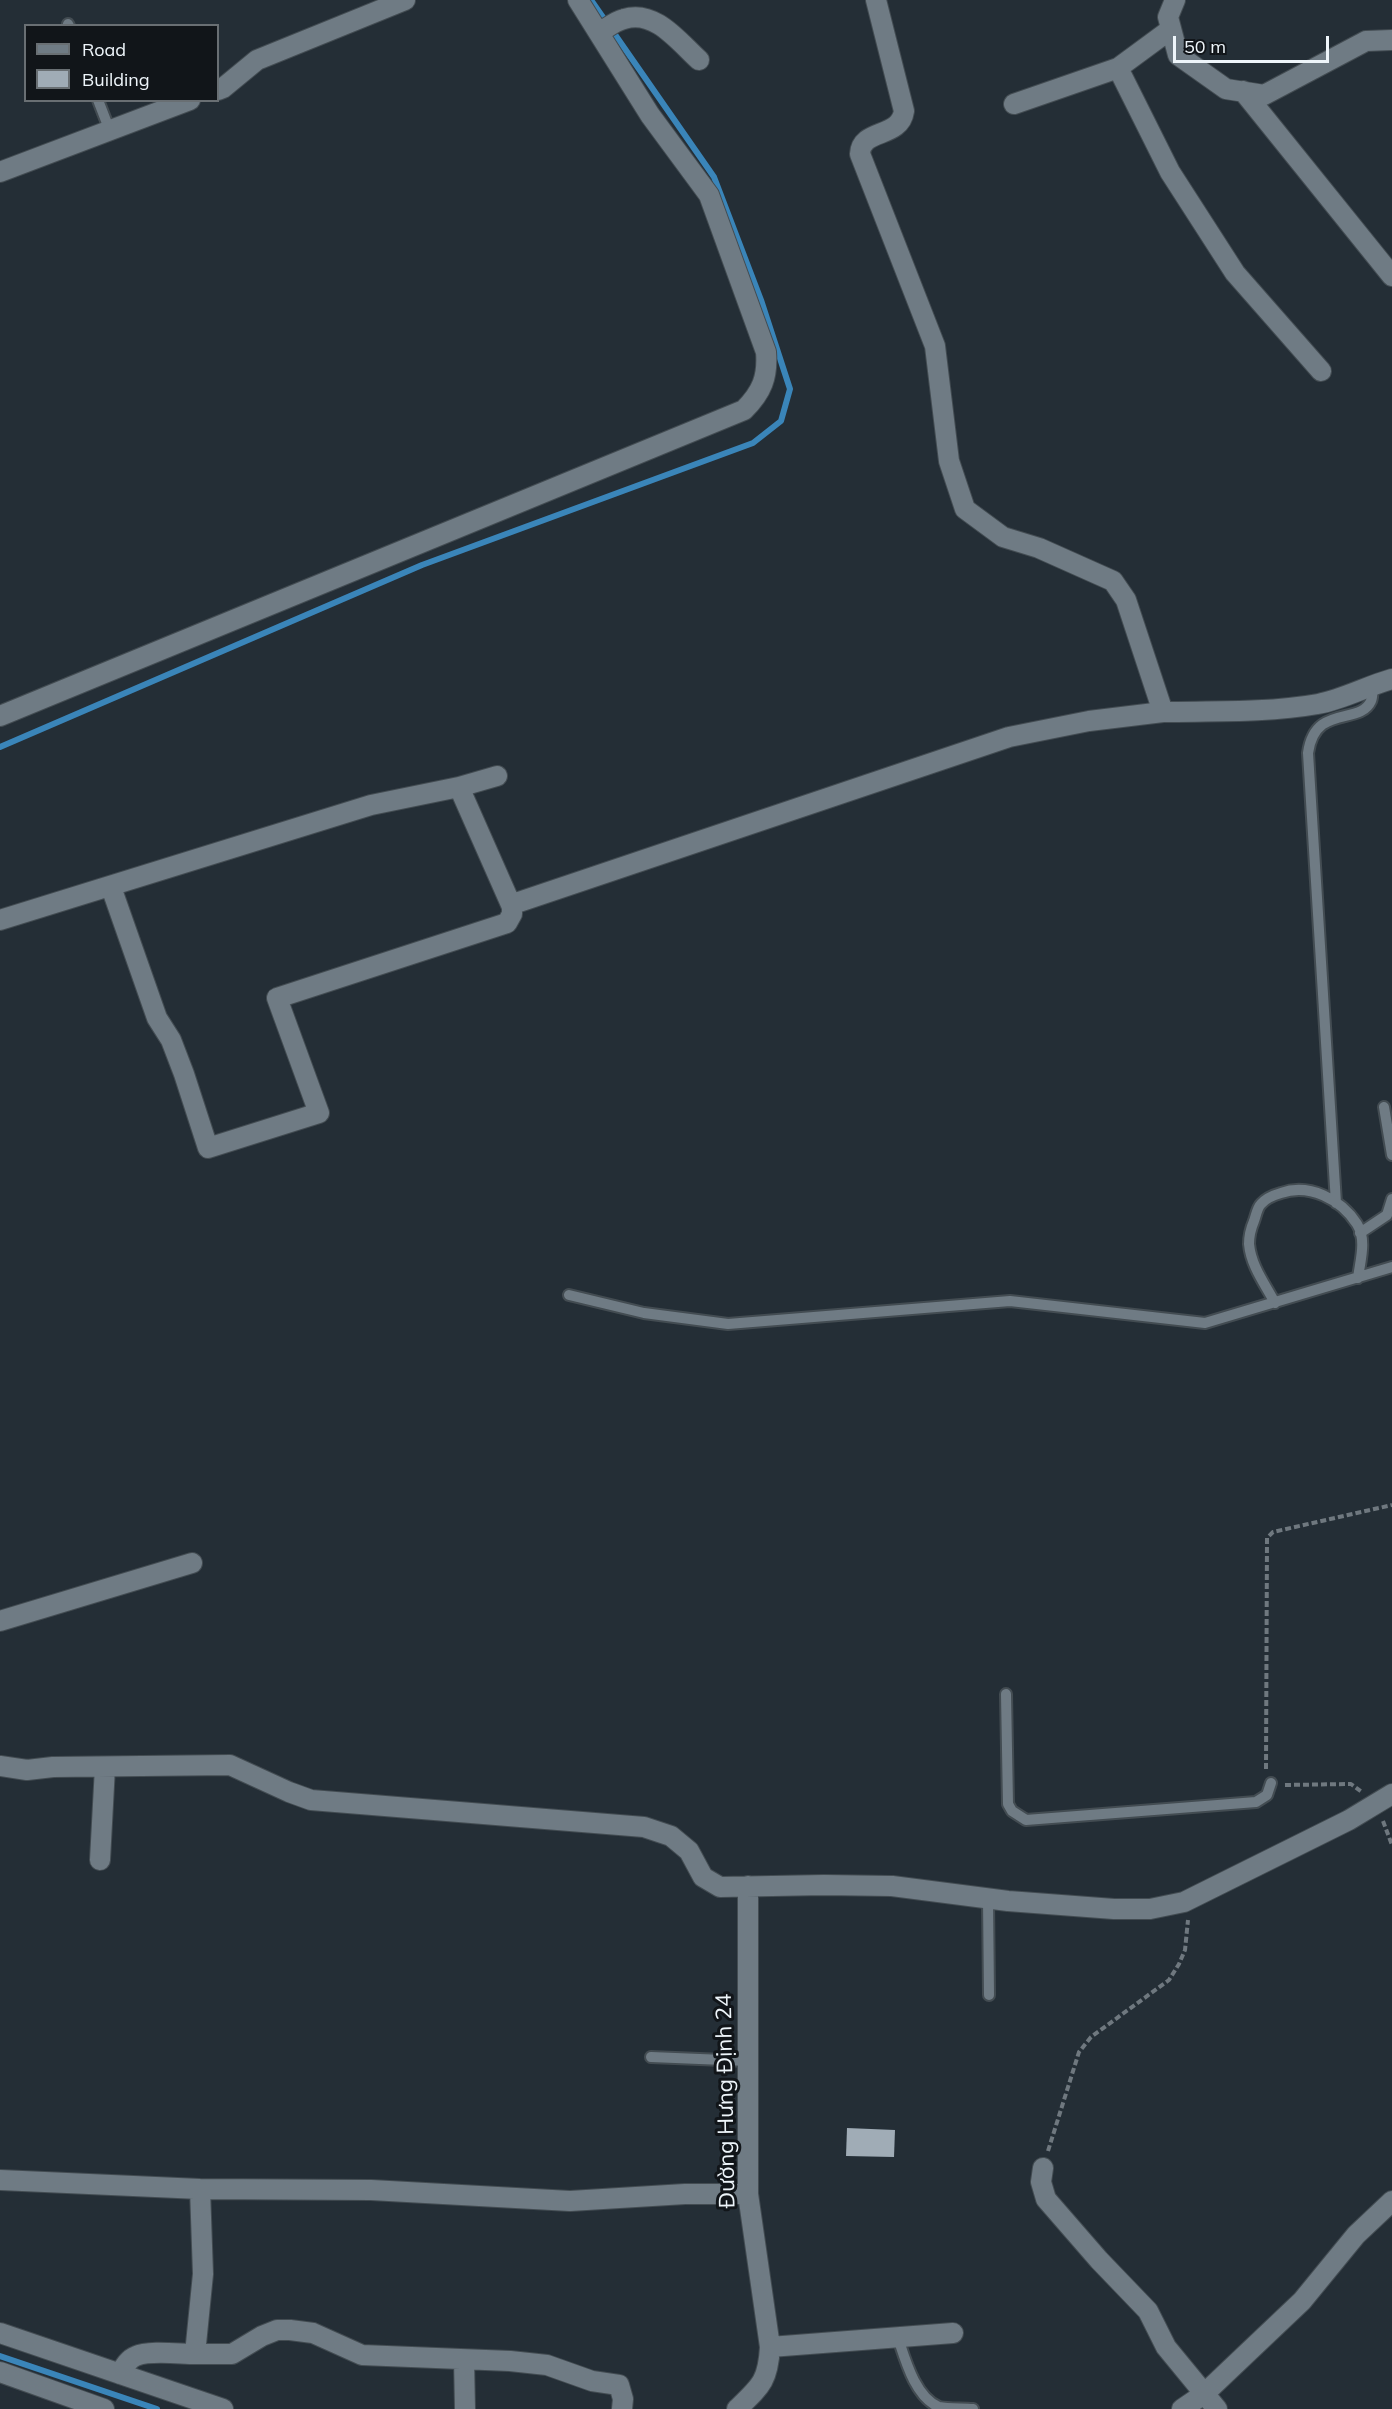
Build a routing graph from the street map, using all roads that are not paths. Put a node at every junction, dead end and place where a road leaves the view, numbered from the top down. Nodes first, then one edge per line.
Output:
1 (405, 0) edge
2 (578, 0) edge
3 (876, 0) edge
4 (1175, 0) edge
5 (609, 27) junction
6 (1171, 29) junction
7 (1392, 40) edge
8 (699, 60) dead end
9 (1118, 68) junction
10 (219, 90) edge
11 (1243, 92) junction
12 (99, 102) edge
13 (185, 102) edge
14 (1014, 104) dead end
15 (110, 131) junction
16 (0, 172) edge
17 (1392, 276) edge
18 (1321, 371) dead end
19 (1392, 679) edge
20 (1373, 686) junction
21 (1163, 712) junction
22 (0, 716) edge
23 (497, 776) dead end
24 (459, 787) junction
25 (111, 887) junction
26 (512, 907) junction
27 (0, 920) edge
28 (1384, 1107) dead end
29 (1392, 1155) edge
30 (1392, 1199) edge
31 (1336, 1203) junction
32 (1360, 1233) junction
33 (1392, 1268) edge
34 (1358, 1278) junction
35 (569, 1295) dead end
36 (1275, 1303) junction
37 (192, 1563) dead end
38 (0, 1621) edge
39 (1006, 1694) dead end
40 (0, 1766) edge
41 (105, 1767) junction
42 (1271, 1783) road end
43 (1384, 1799) edge
44 (100, 1860) dead end
45 (748, 1886) junction
46 (988, 1899) junction
47 (989, 1995) dead end
48 (651, 2057) dead end
49 (748, 2061) junction
50 (1043, 2168) road end
51 (0, 2180) edge
52 (200, 2189) junction
53 (748, 2194) junction
54 (1392, 2201) edge
55 (0, 2333) edge
56 (953, 2333) dead end
57 (898, 2338) junction
58 (770, 2347) junction
59 (195, 2354) junction
60 (464, 2360) junction
61 (0, 2372) edge
62 (120, 2374) junction
63 (1210, 2402) edge
64 (104, 2409) edge
65 (224, 2409) edge
66 (465, 2409) edge
67 (622, 2409) edge
68 (737, 2409) edge
69 (973, 2409) edge
70 (1182, 2409) edge

1 - 10 street
2 - 5 street
3 - 21 street
4 - 6 street
5 - 8 street
5 - 22 street
6 - 9 street
6 - 11 street
7 - 11 street
9 - 14 street
9 - 18 street
11 - 17 street
12 - 15 lane
13 - 15 street
15 - 16 street
19 - 20 street
20 - 21 street
20 - 31 lane
21 - 26 street
23 - 24 street
24 - 25 street
24 - 26 street
25 - 26 street
25 - 27 street
28 - 29 lane
30 - 32 lane
31 - 32 lane
31 - 36 lane
32 - 34 lane
33 - 34 lane
34 - 36 lane
35 - 36 lane
37 - 38 street
39 - 42 lane
40 - 41 street
41 - 44 street
41 - 45 street
43 - 46 street
45 - 46 street
45 - 49 street, Đường Hưng Định 24
46 - 47 lane
48 - 49 lane
49 - 53 street, Đường Hưng Định 24
50 - 63 street
51 - 52 street
52 - 53 street
52 - 59 street
53 - 58 street, Đường Hưng Định 24
54 - 63 street
55 - 62 street
56 - 57 street
57 - 58 street
57 - 69 lane
58 - 68 street, Đường Hưng Định 24
59 - 60 street
59 - 62 street
60 - 66 street
60 - 67 street
61 - 64 street
62 - 65 street
63 - 70 street

